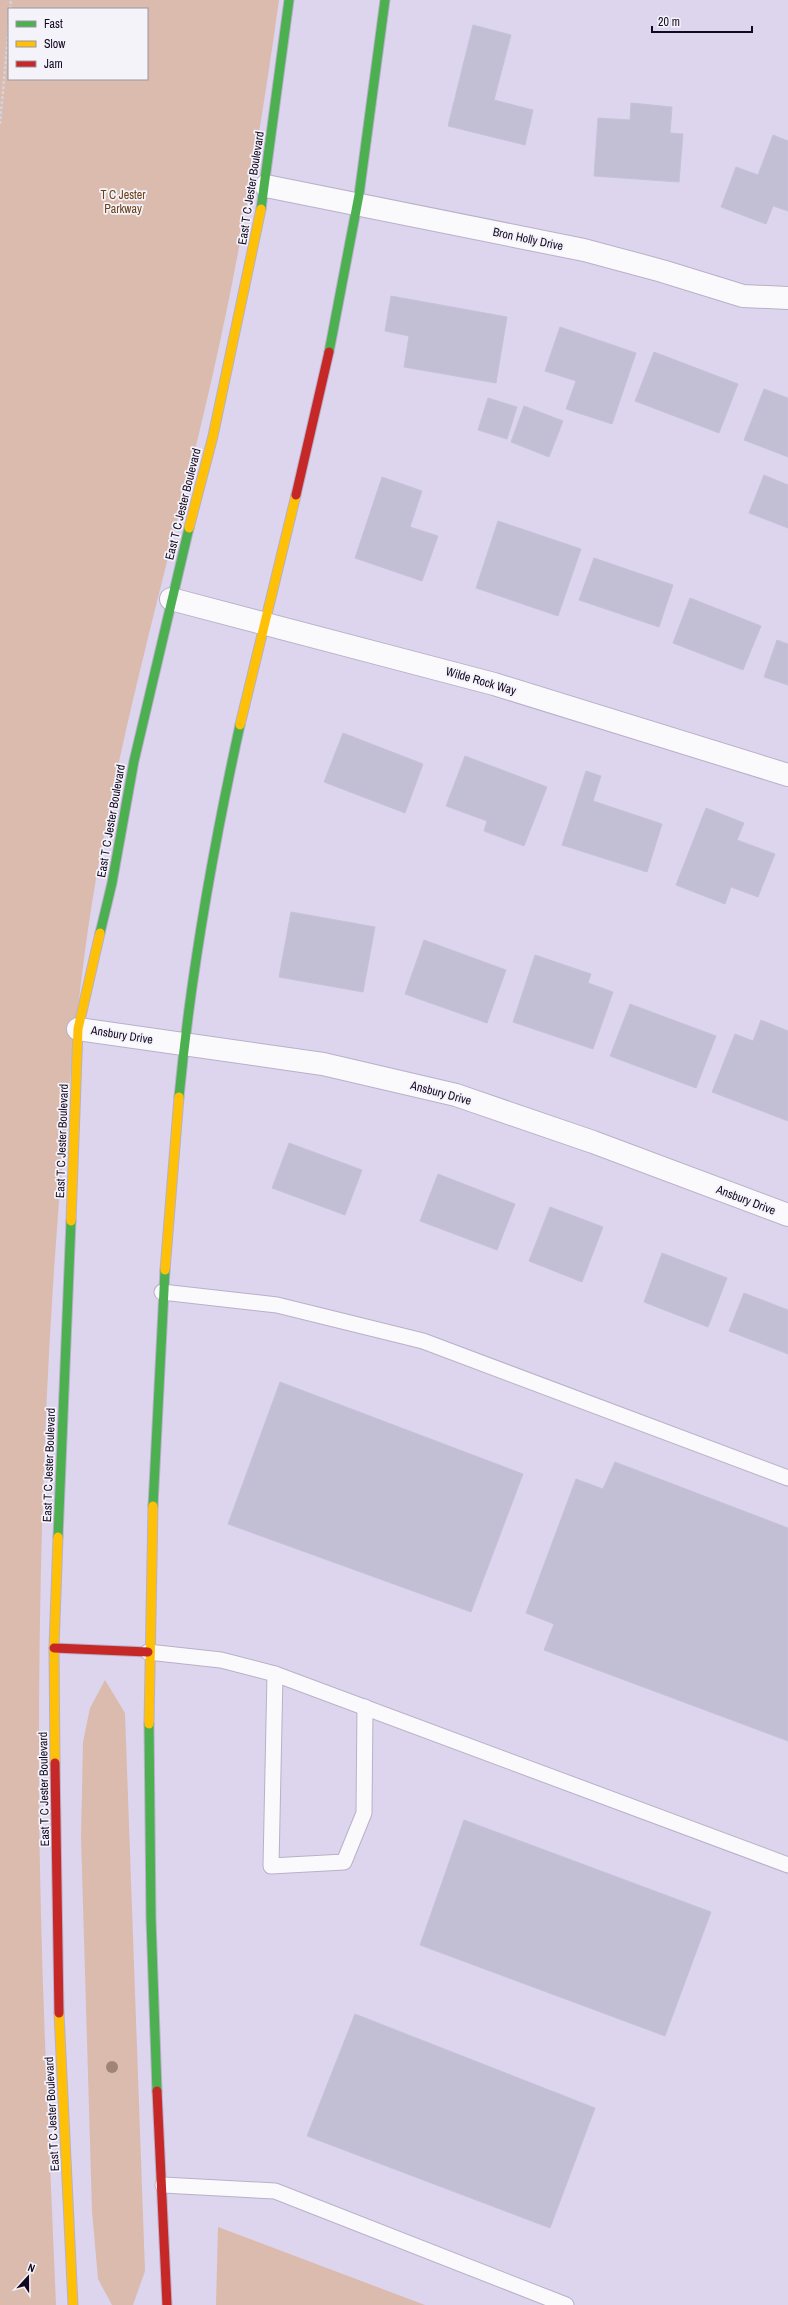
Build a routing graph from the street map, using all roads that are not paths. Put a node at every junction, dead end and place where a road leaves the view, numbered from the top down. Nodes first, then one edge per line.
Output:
1 (289, 0) edge
2 (385, 0) edge
3 (266, 186) junction
4 (359, 203) junction
5 (788, 298) edge
6 (171, 599) junction
7 (263, 623) junction
8 (788, 775) edge
9 (78, 1029) junction
10 (185, 1045) junction
11 (788, 1215) edge
12 (162, 1292) junction
13 (788, 1478) edge
14 (54, 1648) junction
15 (148, 1652) junction
16 (275, 1674) junction
17 (365, 1707) junction
18 (788, 1865) edge
19 (163, 2184) junction
20 (73, 2305) edge
21 (167, 2305) edge
22 (566, 2305) edge

1 - 3 street, East T C Jester Boulevard
2 - 4 street
3 - 4 street, Bron Holly Drive
3 - 6 street, East T C Jester Boulevard
4 - 5 street, Bron Holly Drive
4 - 7 street
6 - 7 street, Wilde Rock Way
6 - 9 street, East T C Jester Boulevard
7 - 8 street, Wilde Rock Way
7 - 10 street
9 - 10 street, Ansbury Drive
9 - 14 street, East T C Jester Boulevard
10 - 11 street, Ansbury Drive
10 - 12 street
12 - 13 lane
12 - 15 street
14 - 15 street
14 - 20 street, East T C Jester Boulevard
15 - 16 lane
15 - 19 street
16 - 17 lane
16 - 17 lane
17 - 18 lane
19 - 21 street
19 - 22 lane

